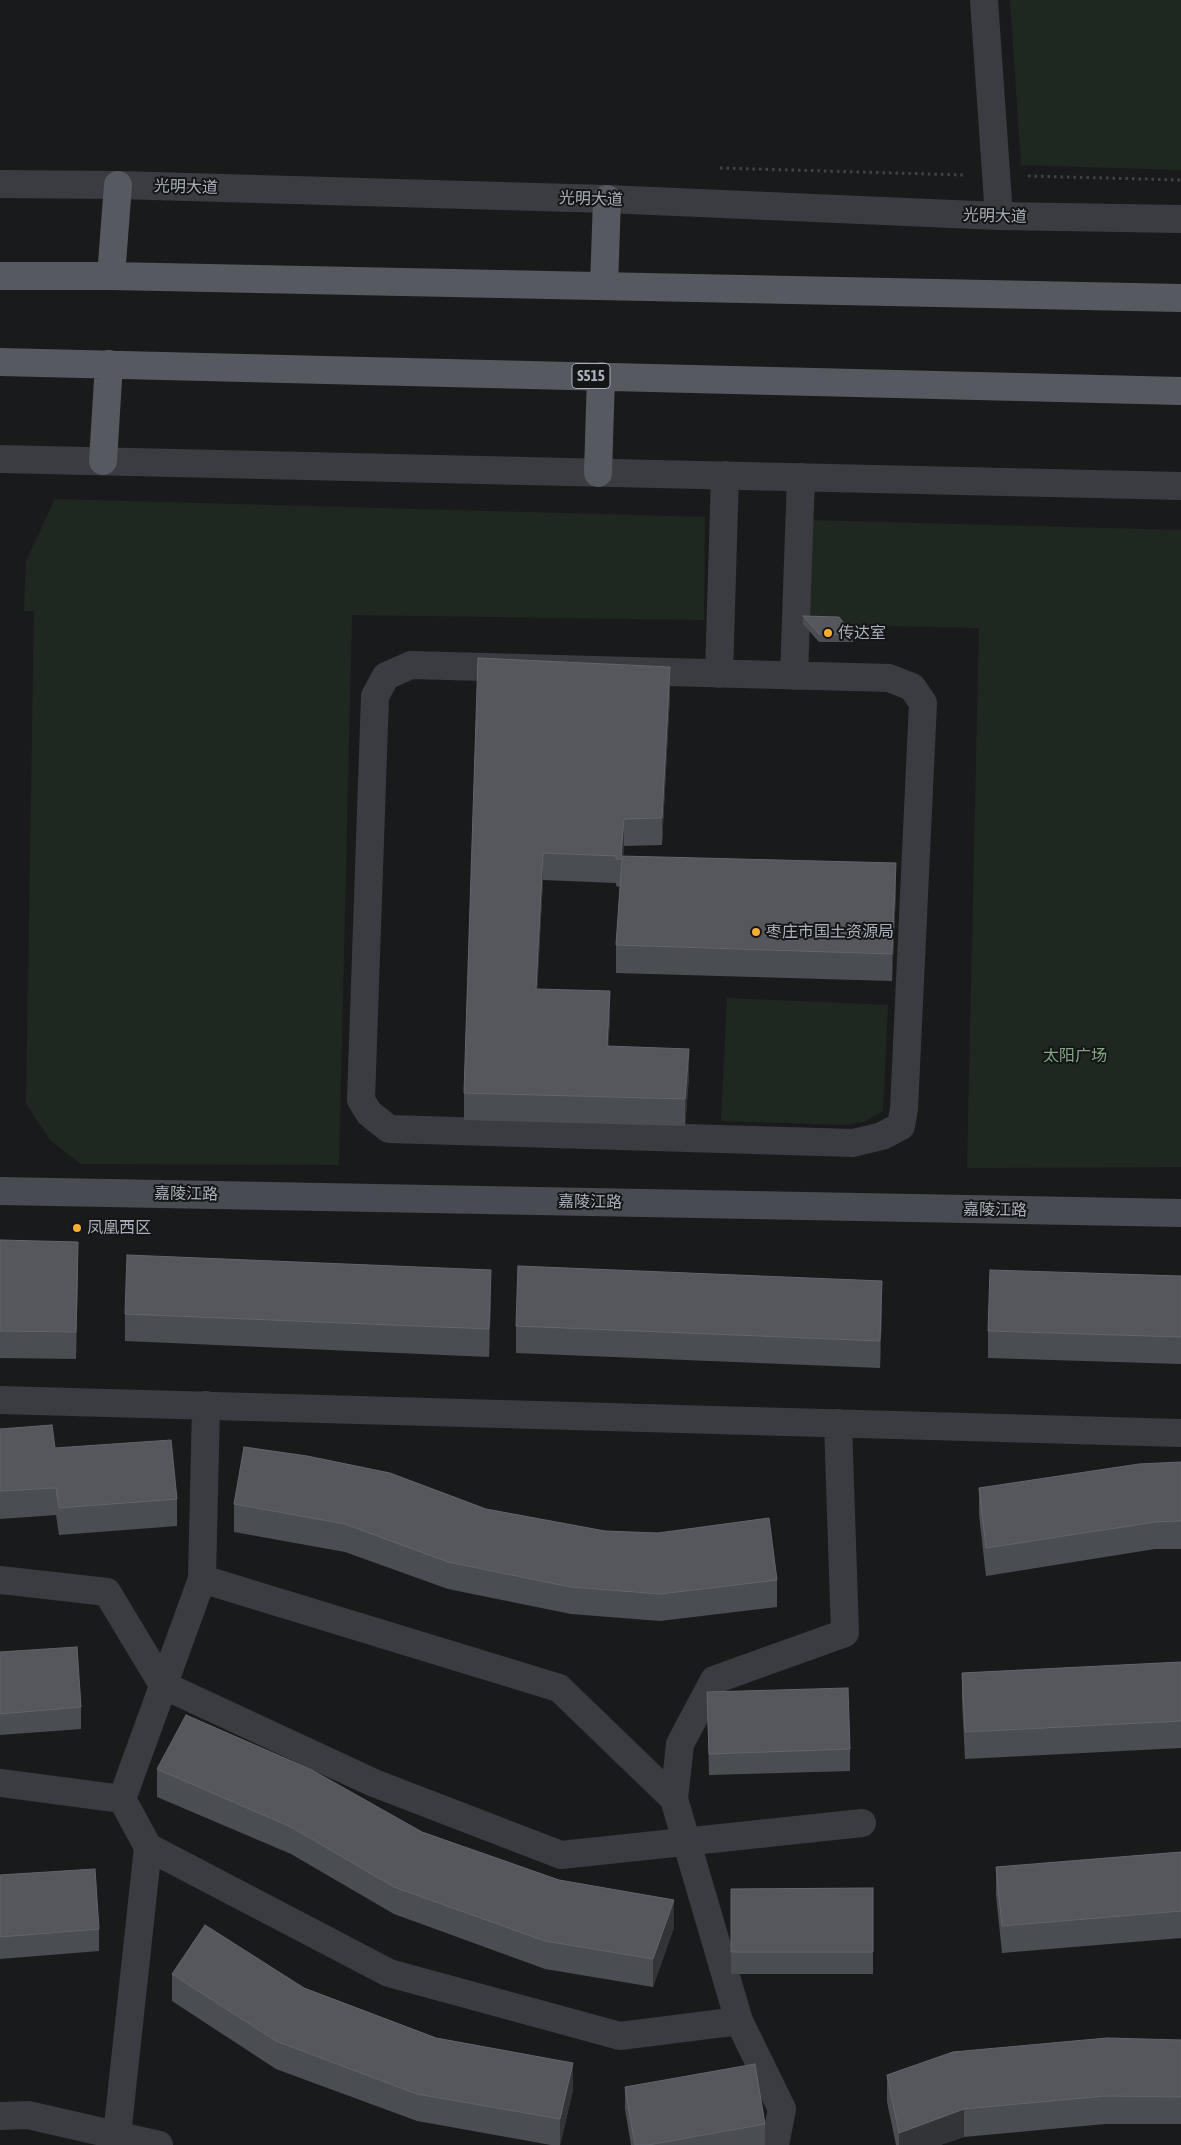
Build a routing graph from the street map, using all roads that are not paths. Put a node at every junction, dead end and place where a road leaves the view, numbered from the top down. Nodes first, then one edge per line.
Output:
1 (984, 0) edge
2 (0, 184) edge
3 (118, 185) junction
4 (607, 199) junction
5 (999, 216) junction
6 (1181, 219) edge
7 (0, 276) edge
8 (111, 276) junction
9 (604, 286) junction
10 (1181, 298) edge
11 (0, 362) edge
12 (109, 364) junction
13 (601, 376) junction
14 (1181, 391) edge
15 (0, 459) edge
16 (103, 461) junction
17 (598, 473) junction
18 (725, 475) junction
19 (801, 477) junction
20 (1181, 486) edge
21 (719, 674) junction
22 (794, 676) junction
23 (0, 1191) edge
24 (1181, 1213) edge
25 (0, 1400) edge
26 (206, 1406) junction
27 (838, 1423) junction
28 (1181, 1433) edge
29 (202, 1579) junction
30 (0, 1580) edge
31 (163, 1685) junction
32 (0, 1784) edge
33 (122, 1799) junction
34 (674, 1799) junction
35 (862, 1823) dead end
36 (687, 1843) junction
37 (148, 1847) junction
38 (739, 2021) junction
39 (0, 2116) edge
40 (117, 2135) junction
41 (159, 2145) edge
42 (775, 2145) edge

1 - 5 street
2 - 3 street, 光明大道
3 - 4 street, 光明大道
3 - 8 main road
4 - 5 street, 光明大道
4 - 9 main road
5 - 6 street, 光明大道
7 - 8 main road
8 - 9 main road
9 - 10 main road
11 - 12 main road, S515
12 - 13 main road, S515
12 - 16 main road
13 - 14 main road, S515
13 - 17 main road
15 - 16 street
16 - 17 street
17 - 18 street
18 - 19 street
18 - 21 street
19 - 20 street
19 - 22 street
21 - 22 street
21 - 22 street
23 - 24 street, 嘉陵江路
25 - 26 street
26 - 27 street
26 - 29 street
27 - 28 street
27 - 34 street
29 - 31 street
29 - 34 street
30 - 31 street
31 - 33 street
31 - 36 street
32 - 33 street
33 - 37 street
34 - 36 street
35 - 36 street
36 - 38 street
37 - 38 street
37 - 40 street
38 - 42 street
39 - 40 street
40 - 41 street

